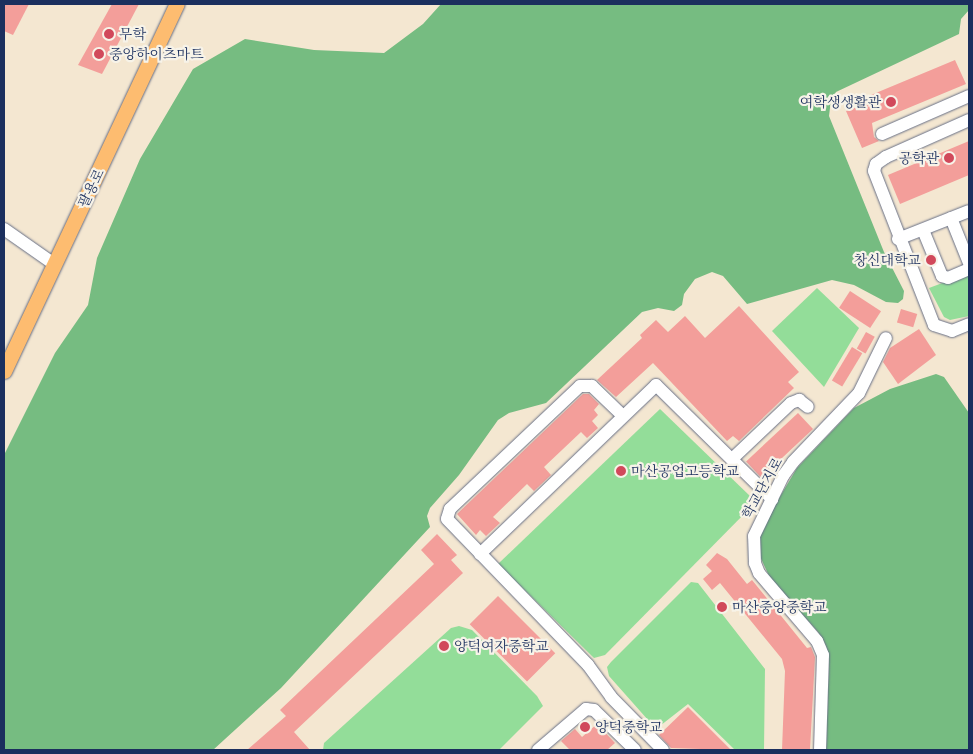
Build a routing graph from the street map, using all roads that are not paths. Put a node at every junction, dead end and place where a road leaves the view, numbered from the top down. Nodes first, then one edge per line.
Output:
1 (177, 4) edge
2 (969, 96) edge
3 (969, 120) edge
4 (882, 134) dead end
5 (969, 211) edge
6 (951, 218) junction
7 (4, 230) edge
8 (923, 230) junction
9 (898, 239) junction
10 (969, 263) edge
11 (54, 264) junction
12 (969, 269) edge
13 (969, 324) edge
14 (886, 338) dead end
15 (4, 371) edge
16 (808, 407) dead end
17 (622, 415) junction
18 (732, 459) junction
19 (772, 499) junction
20 (480, 554) junction
21 (538, 750) edge
22 (635, 750) edge
23 (663, 750) edge
24 (820, 750) edge

1 - 11 main road, 팔용로
2 - 4 street
3 - 9 street
5 - 6 street
6 - 8 street
6 - 10 street
7 - 11 street
8 - 9 street
8 - 12 street
9 - 13 street
11 - 15 main road, 팔용로
14 - 19 street, 학교단지로
16 - 18 street
17 - 18 street
17 - 20 street
17 - 20 street
18 - 19 street
19 - 24 street, 학교단지로
20 - 23 street
21 - 22 street

